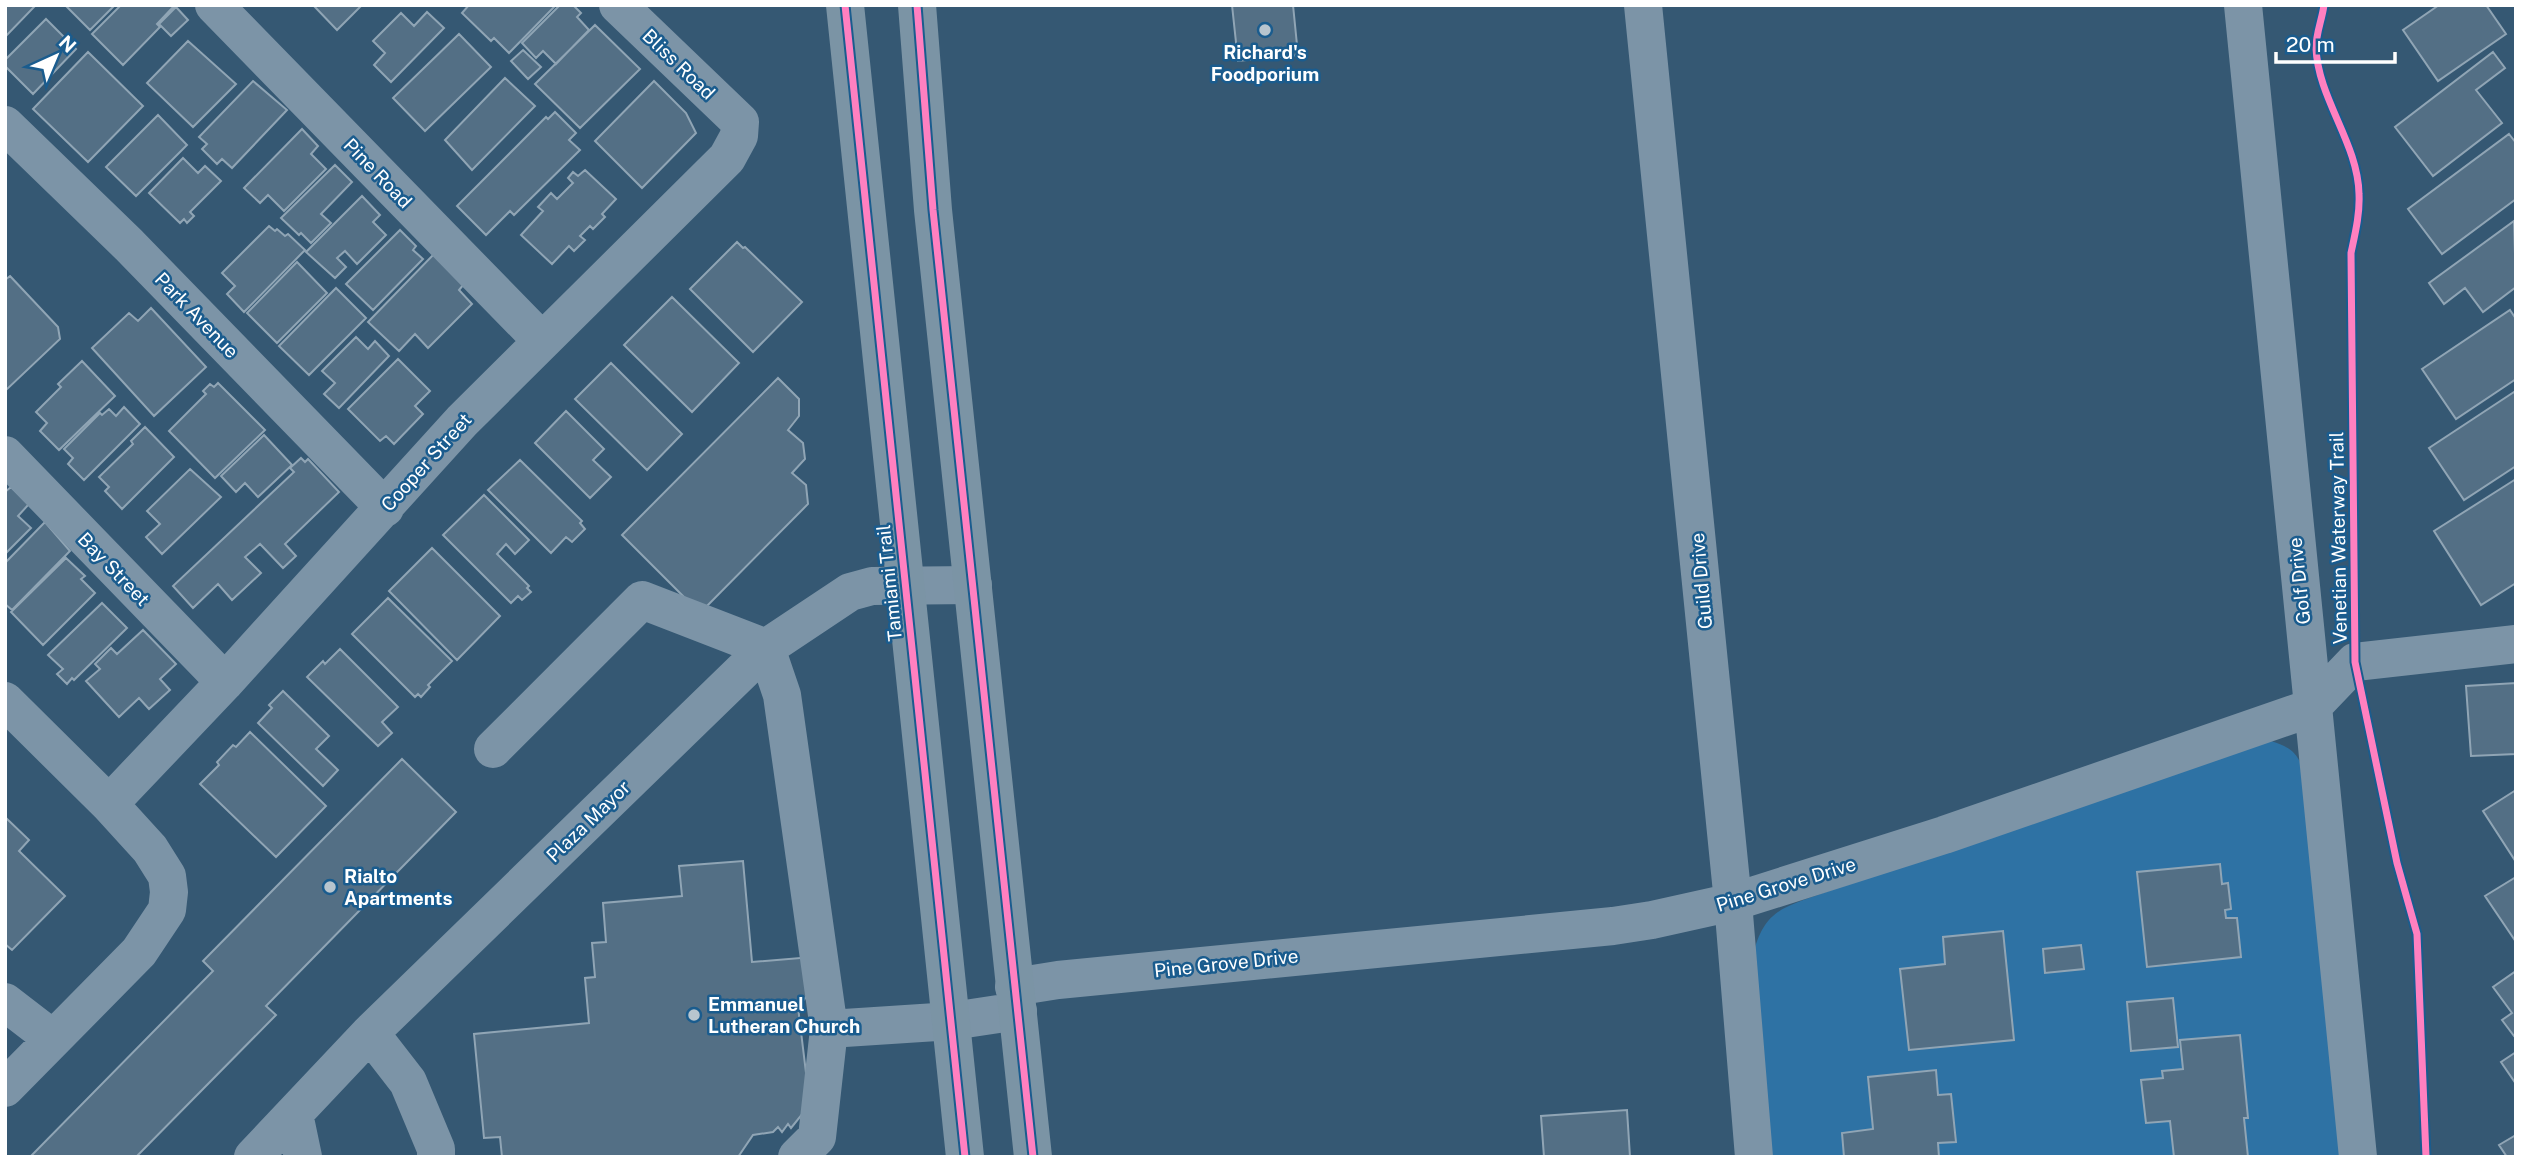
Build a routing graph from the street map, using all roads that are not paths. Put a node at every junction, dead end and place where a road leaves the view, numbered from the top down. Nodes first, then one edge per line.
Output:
1 (214, 5) edge
2 (618, 5) edge
3 (845, 5) edge
4 (917, 5) edge
5 (1643, 5) edge
6 (2242, 5) edge
7 (740, 122) joint
8 (5, 125) edge
9 (542, 341) junction
10 (5, 455) edge
11 (385, 508) junction
12 (973, 584) junction
13 (906, 585) junction
14 (2516, 644) edge
15 (766, 648) junction
16 (225, 682) junction
17 (5, 701) edge
18 (2311, 708) junction
19 (493, 749) dead end
20 (109, 804) junction
21 (1732, 902) junction
22 (1016, 999) junction
23 (5, 1002) edge
24 (952, 1021) junction
25 (829, 1029) junction
26 (370, 1033) junction
27 (57, 1035) junction
28 (5, 1088) edge
29 (294, 1114) junction
30 (811, 1150) edge
31 (253, 1157) edge
32 (303, 1157) edge
33 (436, 1157) edge
34 (965, 1157) edge
35 (1033, 1157) edge
36 (1754, 1157) edge
37 (2358, 1157) edge

1 - 9 street, Pine Road
2 - 7 street, Bliss Road
3 - 13 main road, Tamiami Trail
4 - 12 main road
5 - 21 street, Guild Drive
6 - 18 street, Golf Drive
7 - 9 street, Cooper Street
8 - 11 street, Park Avenue
9 - 11 street, Cooper Street
10 - 16 street, Bay Street
11 - 16 street, Cooper Street
12 - 13 street, Plaza Mayor
12 - 22 main road
13 - 15 street, Plaza Mayor
13 - 24 main road, Tamiami Trail
14 - 18 street, Pine Grove Drive
15 - 19 street
15 - 25 street
15 - 26 street, Plaza Mayor
16 - 20 street, Cooper Street
17 - 20 street
18 - 21 street, Pine Grove Drive
18 - 37 street, Golf Drive
20 - 27 street
21 - 22 street, Pine Grove Drive
21 - 36 street, Guild Drive
22 - 24 street, Pine Grove Drive
22 - 35 main road
23 - 27 street
24 - 25 street, Pine Grove Drive
24 - 34 main road, Tamiami Trail
25 - 30 street
26 - 29 street, Plaza Mayor
26 - 33 street
27 - 28 street
29 - 31 street, Plaza Mayor
29 - 32 street

